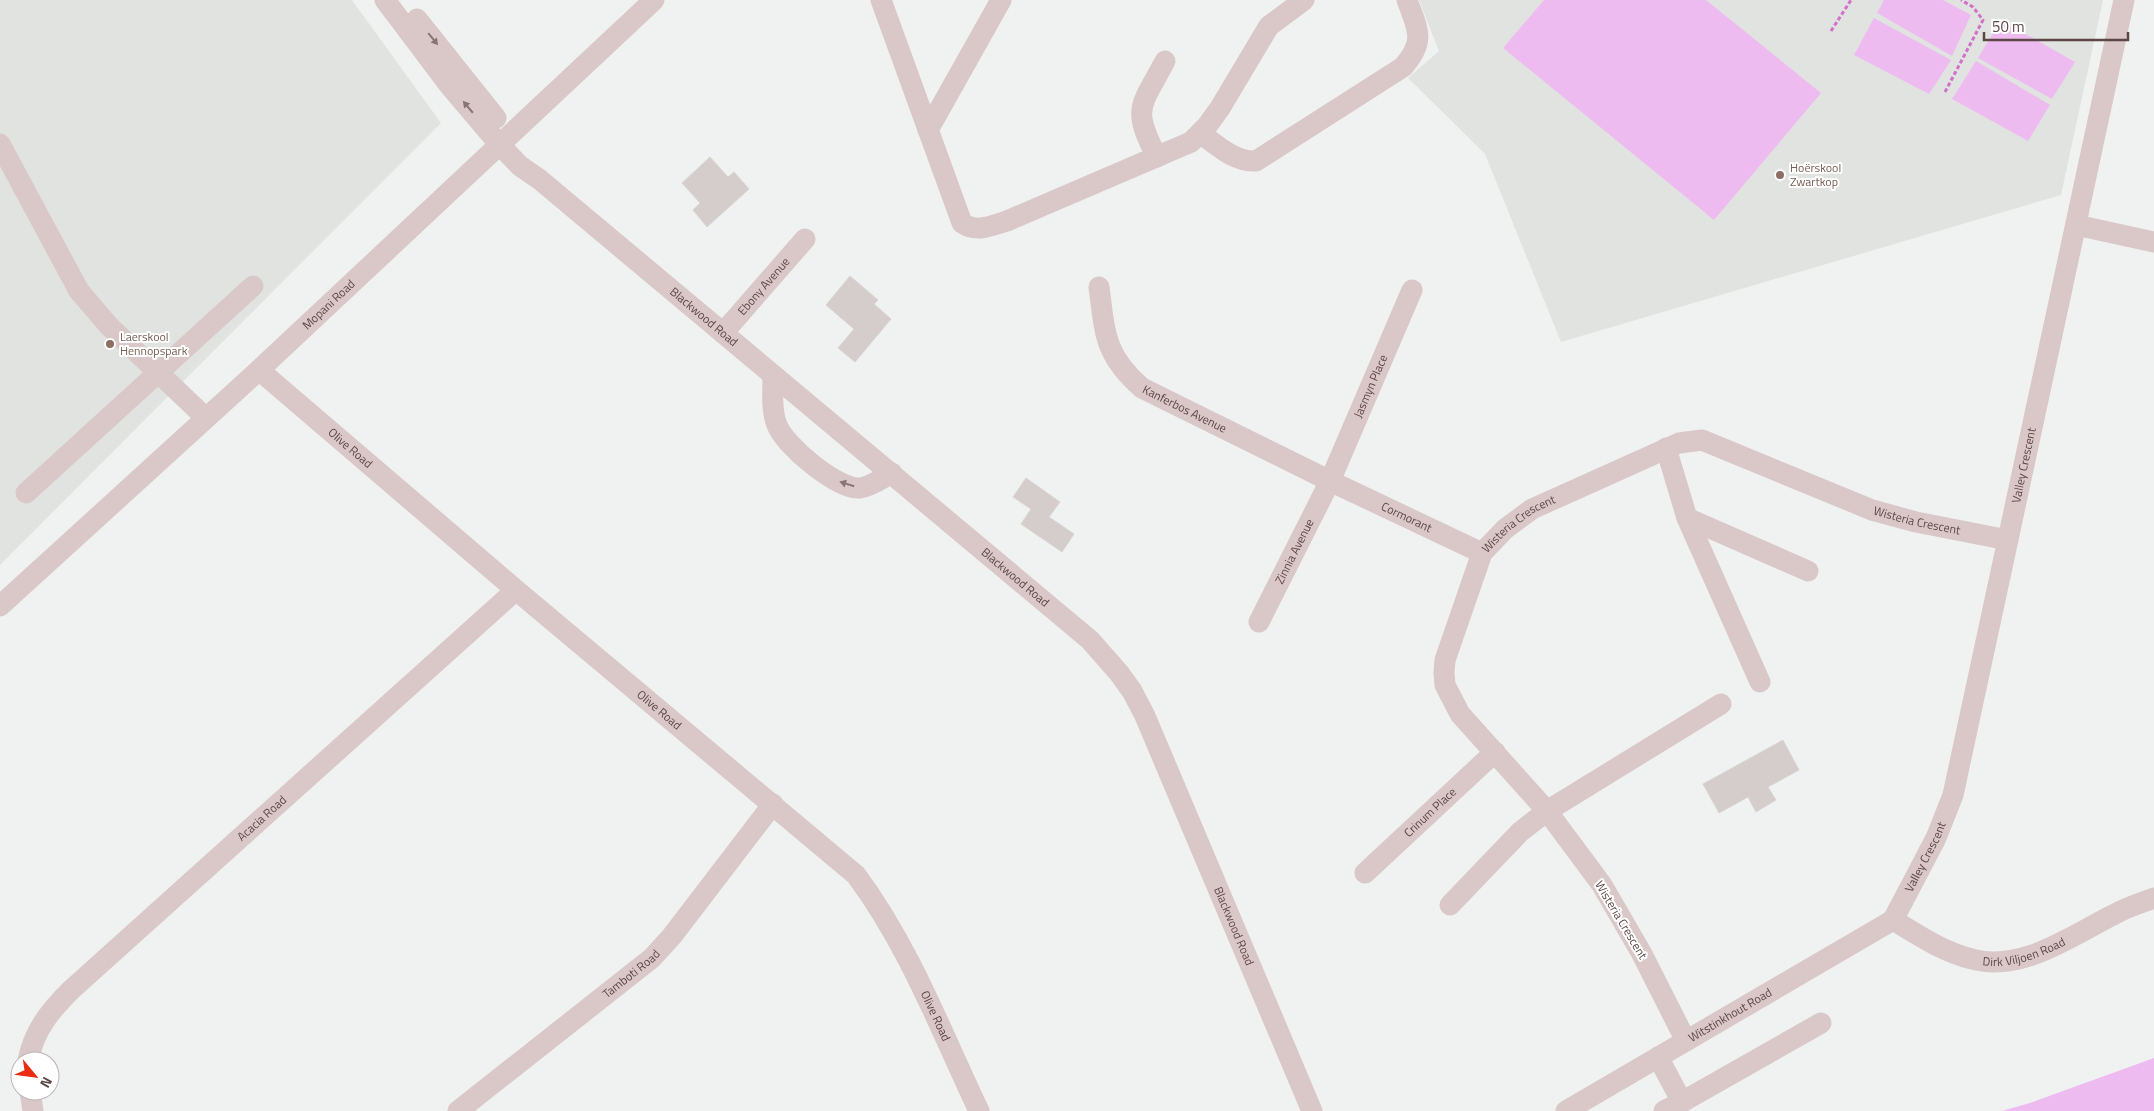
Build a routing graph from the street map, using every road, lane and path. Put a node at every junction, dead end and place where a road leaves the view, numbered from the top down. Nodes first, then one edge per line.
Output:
1 (385, 0) edge
2 (403, 0) edge
3 (654, 0) edge
4 (881, 0) edge
5 (1001, 0) edge
6 (1407, 0) edge
7 (1850, 0) edge
8 (1961, 0) edge
9 (2124, 0) edge
10 (1290, 3) edge
11 (1831, 31) dead end
12 (1165, 61) dead end
13 (1945, 92) dead end
14 (928, 130) junction
15 (1200, 133) junction
16 (504, 140) junction
17 (0, 144) edge
18 (1157, 157) junction
19 (2076, 225) junction
20 (805, 239) dead end
21 (2154, 242) edge
22 (253, 286) dead end
23 (1099, 287) dead end
24 (1412, 290) dead end
25 (723, 332) junction
26 (259, 370) junction
27 (159, 373) junction
28 (772, 375) junction
29 (206, 418) junction
30 (1666, 448) junction
31 (892, 473) junction
32 (1330, 481) junction
33 (26, 494) dead end
34 (1687, 518) junction
35 (2008, 540) junction
36 (1482, 553) junction
37 (1808, 571) dead end
38 (516, 590) junction
39 (0, 606) edge
40 (1260, 622) dead end
41 (1760, 682) dead end
42 (1721, 704) dead end
43 (1495, 752) junction
44 (773, 804) junction
45 (1547, 811) junction
46 (1365, 873) dead end
47 (2154, 898) edge
48 (1450, 905) dead end
49 (1893, 920) junction
50 (1821, 1023) dead end
51 (1686, 1041) junction
52 (30, 1051) edge
53 (1658, 1057) junction
54 (1673, 1106) edge
55 (458, 1111) edge
56 (979, 1111) edge
57 (1312, 1111) edge
58 (1566, 1111) edge

16 -> 1 street, Blackwood Road
2 -> 16 street, Blackwood Road
3 - 16 street, Mopani Road
4 - 14 street
5 - 14 street
6 - 15 street
7 - 11 path
8 - 13 path
9 - 19 street, Valley Crescent
10 - 15 street
12 - 18 street
14 - 18 street
15 - 18 street
16 - 25 street, Blackwood Road
16 - 26 street, Mopani Road
17 - 27 street
19 - 21 street
19 - 35 street, Valley Crescent
20 - 25 street, Ebony Avenue
22 - 27 street
23 - 32 street, Kanferbos Avenue
24 - 32 street, Jasmyn Place
25 - 28 street, Blackwood Road
26 - 29 street, Mopani Road
26 - 38 street, Olive Road
27 - 29 street
27 - 33 street
28 - 31 street, Blackwood Road
31 -> 28 street
29 - 39 street, Mopani Road
30 - 34 street
30 - 35 street, Wisteria Crescent
30 - 36 street, Wisteria Crescent
31 - 57 street, Blackwood Road
32 - 36 street, Cormorant
32 - 40 street, Zinnia Avenue
34 - 37 street
34 - 41 street
35 - 49 street, Valley Crescent
36 - 43 street, Wisteria Crescent
38 - 44 street, Olive Road
38 - 52 street, Acacia Road
42 - 45 street
43 - 45 street, Wisteria Crescent
43 - 46 street, Crinum Place
44 - 55 street, Tamboti Road
44 - 56 street, Olive Road
45 - 48 street
45 - 51 street, Wisteria Crescent
47 - 49 street, Dirk Viljoen Road
49 - 51 street, Witstinkhout Road
50 - 54 street
51 - 53 street, Witstinkhout Road
53 - 54 street
53 - 58 street, Witstinkhout Road

